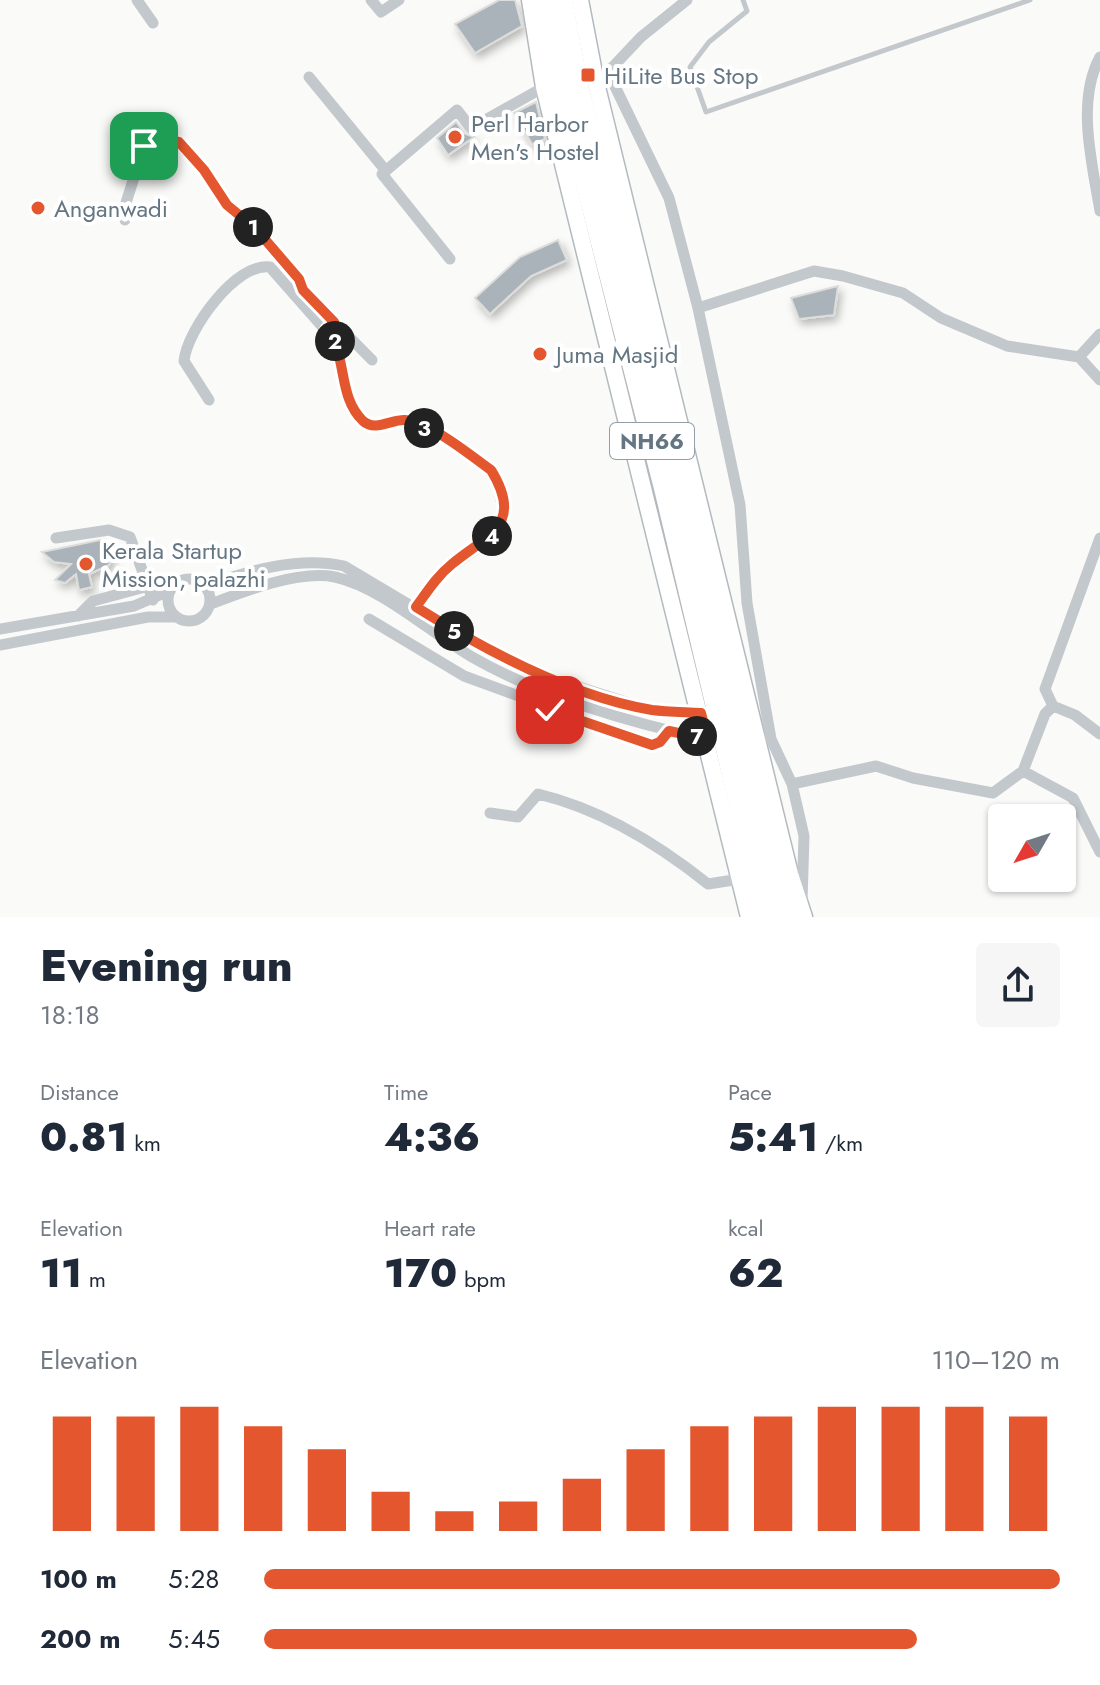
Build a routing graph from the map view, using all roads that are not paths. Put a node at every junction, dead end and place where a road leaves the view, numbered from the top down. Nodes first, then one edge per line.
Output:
1 (137, 0) edge
2 (371, 0) edge
3 (399, 0) edge
4 (530, 0) edge
5 (544, 0) edge
6 (562, 0) edge
7 (580, 0) edge
8 (687, 0) edge
9 (743, 0) edge
10 (1030, 0) edge
11 (153, 23) dead end
12 (1100, 57) edge
13 (309, 77) dead end
14 (544, 87) junction
15 (386, 171) junction
16 (1100, 211) edge
17 (125, 220) dead end
18 (450, 259) dead end
19 (698, 308) junction
20 (331, 326) junction
21 (1100, 334) edge
22 (1079, 357) junction
23 (372, 360) dead end
24 (1100, 380) edge
25 (209, 400) dead end
26 (56, 538) dead end
27 (1100, 538) edge
28 (149, 586) junction
29 (205, 586) junction
30 (169, 591) junction
31 (153, 600) junction
32 (211, 604) junction
33 (416, 607) junction
34 (78, 616) junction
35 (176, 617) junction
36 (369, 619) dead end
37 (0, 629) edge
38 (0, 645) edge
39 (1053, 706) junction
40 (701, 713) junction
41 (669, 731) junction
42 (1100, 734) edge
43 (708, 739) junction
44 (1023, 771) junction
45 (792, 784) junction
46 (490, 813) dead end
47 (1100, 852) edge
48 (759, 881) junction
49 (797, 914) edge
50 (749, 917) edge
51 (766, 917) edge

1 - 11 street
2 - 3 street
4 - 14 street
5 - 48 highway, NH66
6 - 48 highway, NH66
7 - 49 street
8 - 19 street
9 - 10 lane
12 - 16 street
13 - 15 street
14 - 15 street
14 - 40 street
15 - 18 street
17 - 20 street
19 - 22 street
19 - 45 street
20 - 23 street
20 - 25 street
20 - 33 street
21 - 22 street
22 - 24 street
26 - 28 street
27 - 39 street
28 - 31 street
28 - 34 street
29 - 30 street
29 - 32 street
29 - 33 street
30 - 31 street
30 - 35 street
31 - 34 street
32 - 35 street
32 - 41 street
33 - 40 street
34 - 37 street
35 - 38 street
36 - 41 street
39 - 42 street
39 - 44 street
40 - 43 street
41 - 43 street
43 - 48 street
44 - 45 street
44 - 47 street
45 - 49 street
46 - 48 street
48 - 49 highway, NH66
48 - 50 street
48 - 51 highway, NH66

